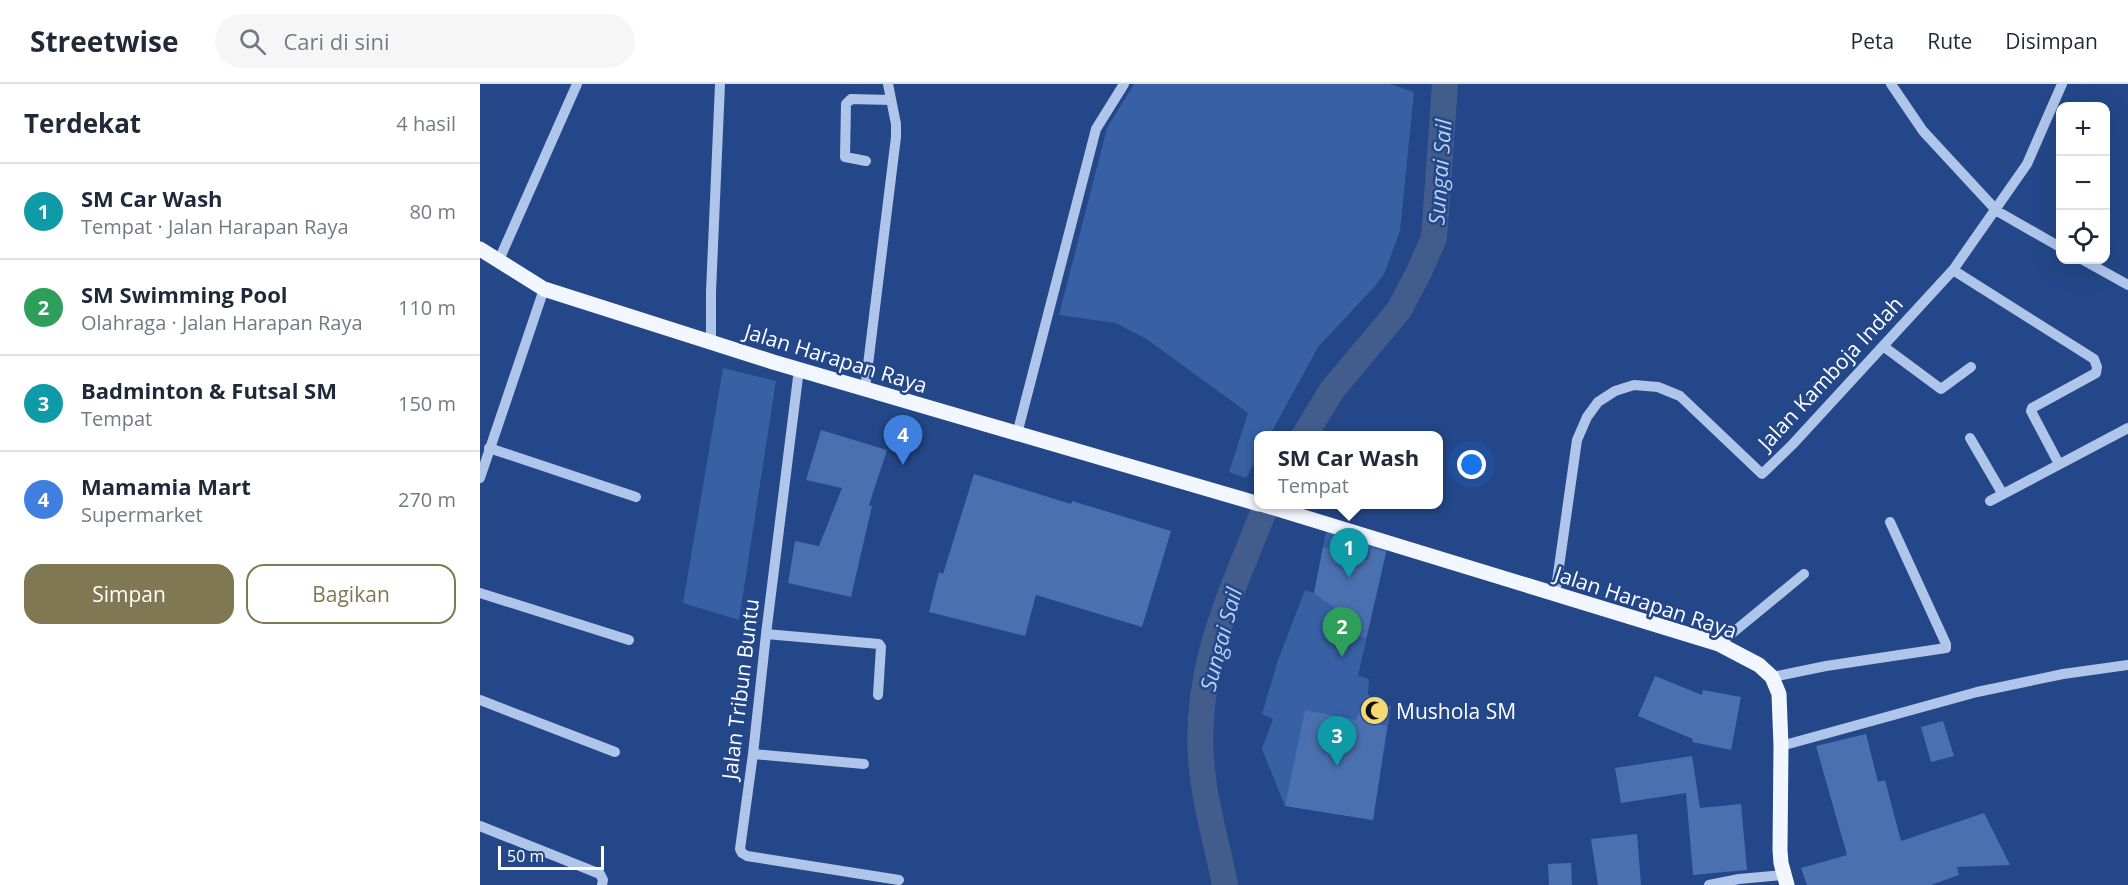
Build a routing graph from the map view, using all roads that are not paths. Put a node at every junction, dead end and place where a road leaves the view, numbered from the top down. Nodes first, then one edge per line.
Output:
1 (577, 84) edge
2 (720, 84) edge
3 (888, 84) edge
4 (1124, 84) edge
5 (1892, 84) edge
6 (2062, 84) edge
7 (891, 100) junction
8 (866, 161) dead end
9 (1996, 211) junction
10 (2056, 244) edge
11 (480, 249) edge
12 (499, 261) junction
13 (2090, 264) edge
14 (1953, 270) junction
15 (2128, 285) edge
16 (544, 289) junction
17 (711, 343) junction
18 (1883, 346) junction
19 (1971, 368) dead end
20 (799, 369) junction
21 (865, 389) junction
22 (2128, 428) edge
23 (1017, 434) junction
24 (1970, 438) dead end
25 (489, 448) junction
26 (2059, 464) junction
27 (480, 478) edge
28 (2002, 493) junction
29 (636, 497) dead end
30 (1990, 501) dead end
31 (1254, 502) edge
32 (1277, 509) edge
33 (1890, 522) dead end
34 (1803, 574) dead end
35 (480, 593) edge
36 (1555, 595) junction
37 (766, 634) junction
38 (628, 640) dead end
39 (1719, 644) junction
40 (2128, 664) edge
41 (1772, 677) junction
42 (878, 695) dead end
43 (480, 700) edge
44 (1781, 746) junction
45 (615, 752) dead end
46 (753, 754) junction
47 (864, 764) dead end
48 (480, 826) edge
49 (899, 880) dead end
50 (1785, 880) edge
51 (602, 885) edge
52 (1709, 885) edge

1 - 12 street
2 - 17 street
3 - 7 street
4 - 23 street
5 - 9 street
6 - 9 street, Jalan Kamboja Indah
7 - 8 street
7 - 21 street
9 - 10 street
9 - 14 street, Jalan Kamboja Indah
11 - 12 main road, Jalan Harapan Raya
12 - 16 main road, Jalan Harapan Raya
13 - 15 street
14 - 18 street, Jalan Kamboja Indah
14 - 26 street
16 - 17 main road, Jalan Harapan Raya
16 - 25 street
17 - 20 main road, Jalan Harapan Raya
18 - 19 street
18 - 36 street, Jalan Kamboja Indah
20 - 21 main road, Jalan Harapan Raya
20 - 37 street, Jalan Tribun Buntu
21 - 23 main road, Jalan Harapan Raya
22 - 26 street
23 - 31 main road, Jalan Harapan Raya
24 - 28 street
25 - 27 street
25 - 29 street
26 - 28 street
28 - 30 street
32 - 36 main road, Jalan Harapan Raya
33 - 41 street
34 - 39 street
35 - 38 street
36 - 39 main road, Jalan Harapan Raya
37 - 42 street
37 - 46 street, Jalan Tribun Buntu
39 - 41 main road, Jalan Harapan Raya
40 - 44 street
41 - 44 main road
43 - 45 street
44 - 50 main road
46 - 47 street
46 - 49 street, Jalan Tribun Buntu
48 - 51 street
50 - 52 street

